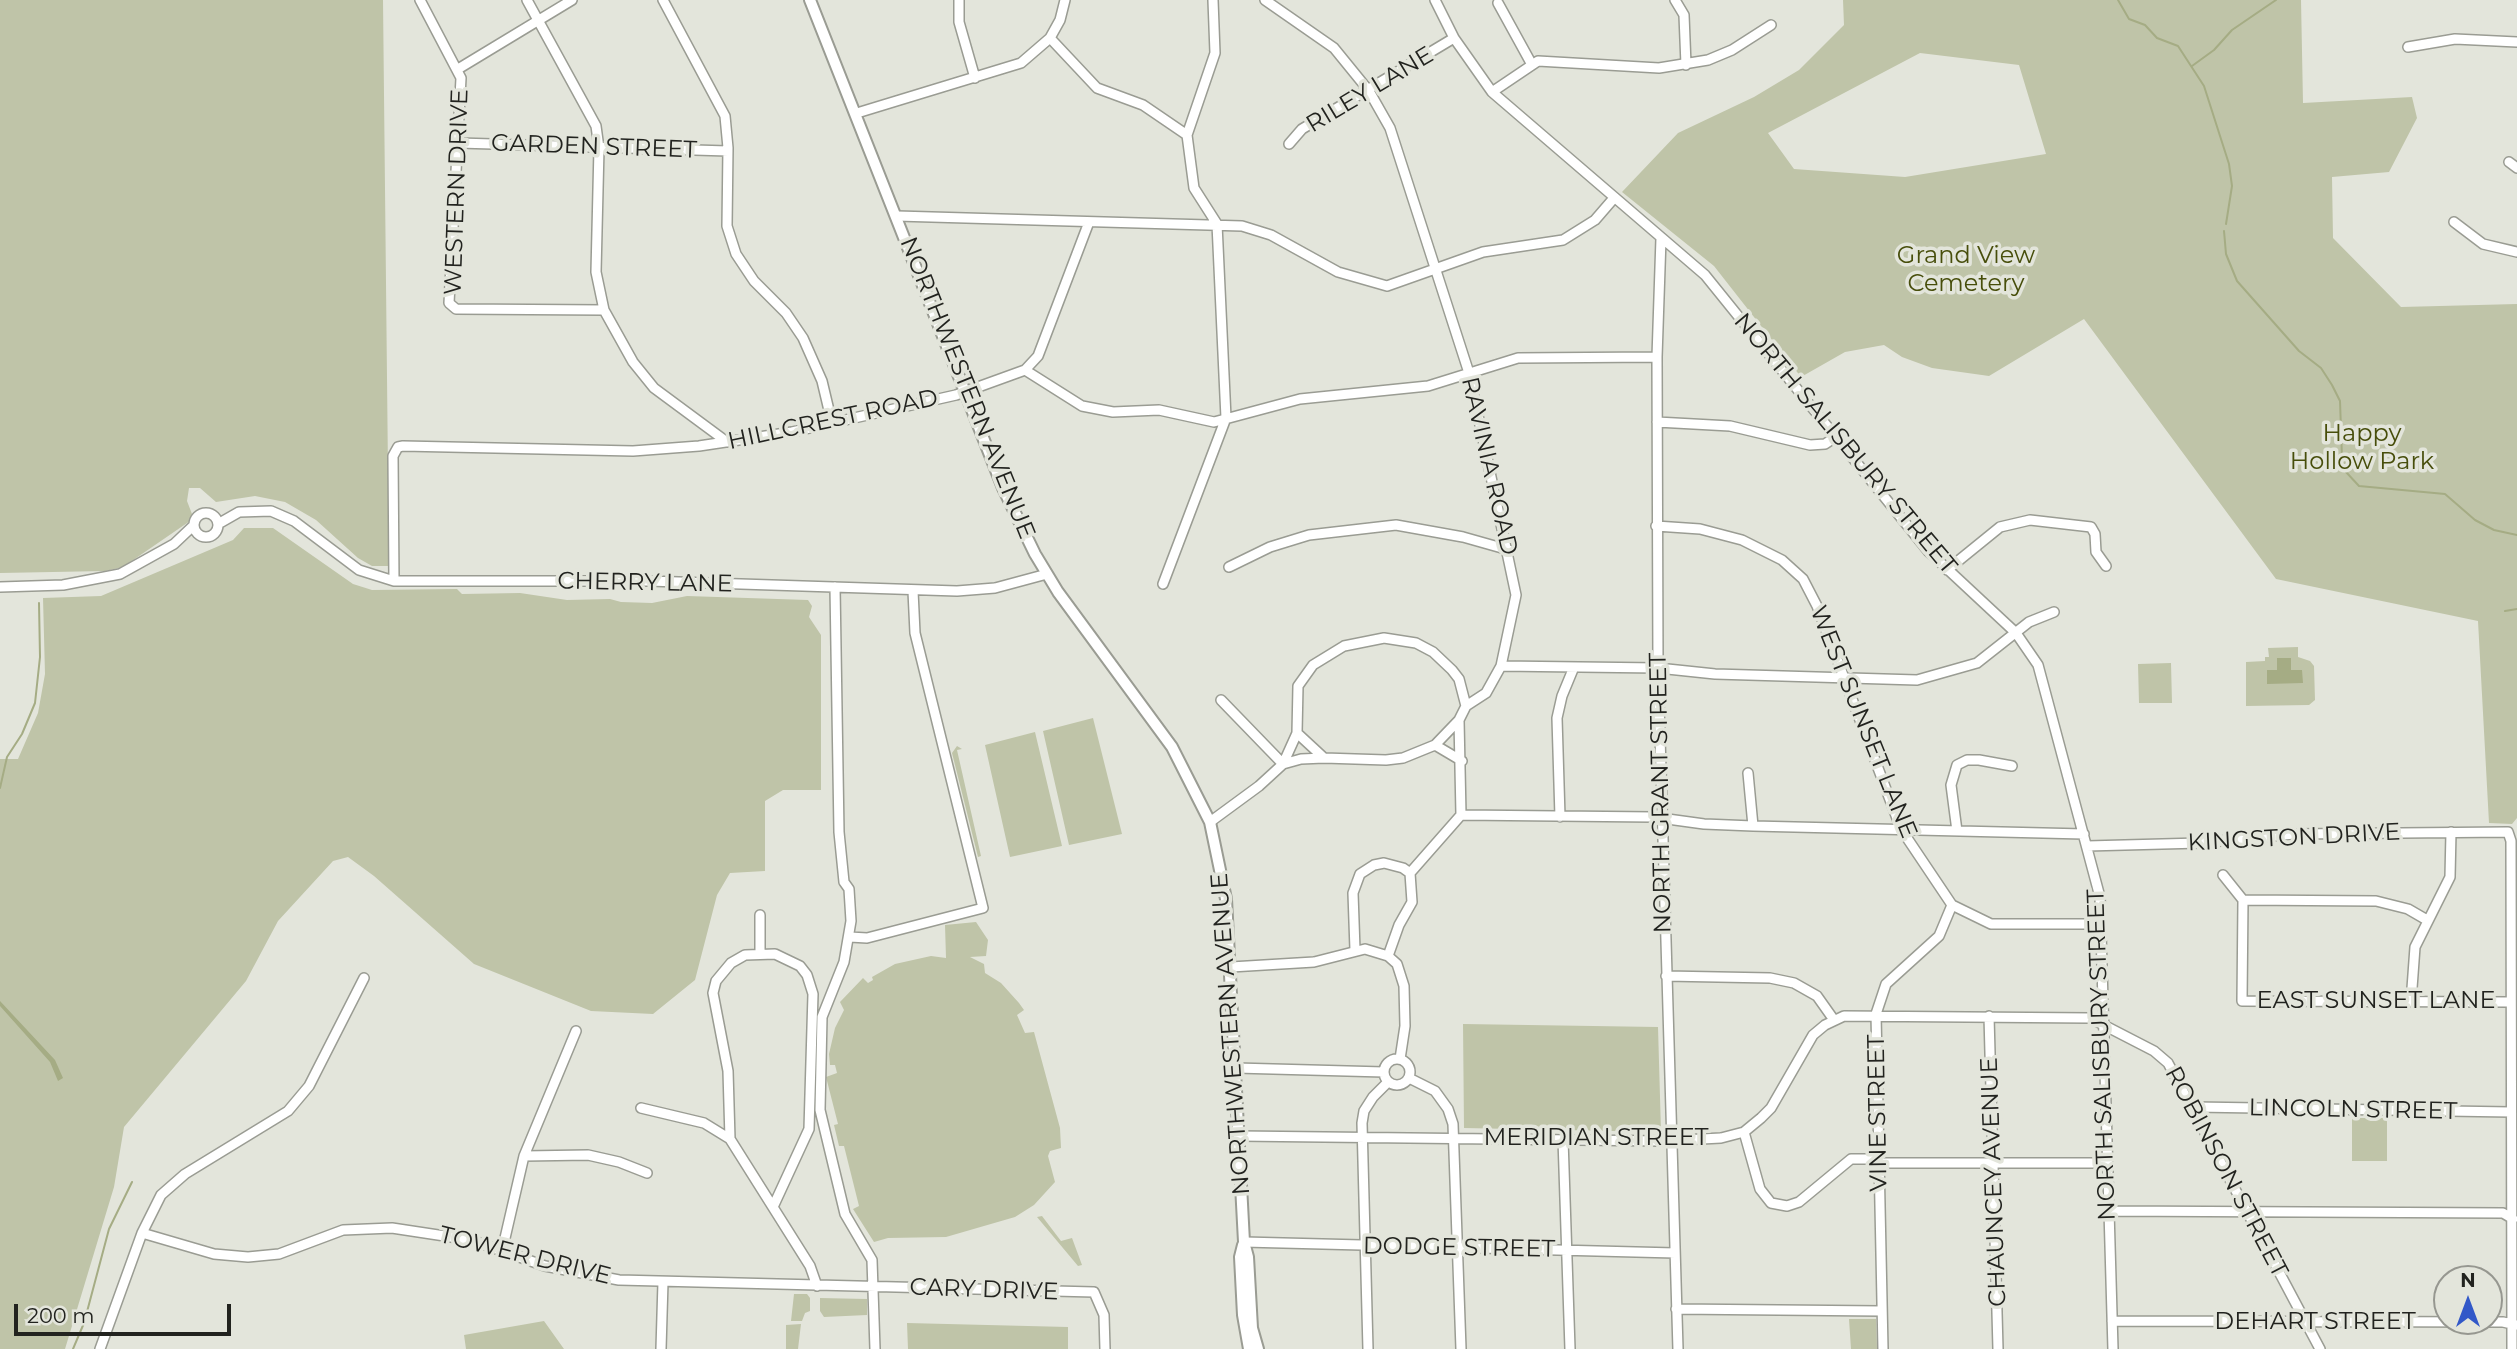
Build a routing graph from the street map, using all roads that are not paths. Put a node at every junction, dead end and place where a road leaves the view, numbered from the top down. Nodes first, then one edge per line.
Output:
1 (420, 0) edge
2 (527, 0) edge
3 (572, 0) edge
4 (663, 0) edge
5 (810, 0) edge
6 (959, 0) edge
7 (1065, 0) edge
8 (1213, 0) edge
9 (1265, 0) edge
10 (1435, 0) edge
11 (1675, 0) edge
12 (1498, 3) dead end
13 (539, 20) junction
14 (1771, 25) dead end
15 (1050, 38) junction
16 (1454, 38) junction
17 (2517, 42) edge
18 (2408, 47) dead end
19 (1531, 63) junction
20 (1686, 65) junction
21 (458, 69) junction
22 (975, 78) junction
23 (1369, 90) junction
24 (1492, 92) junction
25 (857, 113) junction
26 (1187, 135) junction
27 (459, 143) junction
28 (1289, 144) dead end
29 (599, 148) junction
30 (729, 151) junction
31 (1614, 198) junction
32 (897, 216) junction
33 (1089, 222) junction
34 (2454, 222) dead end
35 (1217, 224) junction
36 (1661, 238) junction
37 (2517, 252) edge
38 (1438, 269) junction
39 (604, 310) junction
40 (1657, 357) junction
41 (1025, 370) junction
42 (1469, 373) junction
43 (965, 392) junction
44 (1226, 418) junction
45 (1657, 422) junction
46 (832, 423) junction
47 (1834, 438) junction
48 (727, 442) junction
49 (216, 520) junction
50 (1656, 526) junction
51 (196, 531) junction
52 (1509, 551) junction
53 (2106, 566) dead end
54 (1229, 567) dead end
55 (1947, 570) junction
56 (1047, 574) junction
57 (394, 581) junction
58 (1163, 584) dead end
59 (0, 587) edge
60 (835, 587) junction
61 (913, 591) junction
62 (2054, 612) dead end
63 (2016, 633) junction
64 (1501, 666) junction
65 (1574, 667) junction
66 (1658, 668) junction
67 (1845, 678) junction
68 (1222, 700) dead end
69 (1466, 706) junction
70 (1459, 720) junction
71 (1297, 733) junction
72 (1434, 745) junction
73 (1324, 758) junction
74 (1462, 761) junction
75 (1283, 764) junction
76 (2012, 766) dead end
77 (1748, 773) dead end
78 (1461, 814) junction
79 (1560, 817) junction
80 (1661, 818) junction
81 (1210, 822) junction
82 (1752, 826) junction
83 (1901, 830) junction
84 (1956, 831) junction
85 (2451, 832) junction
86 (2084, 834) junction
87 (2087, 846) junction
88 (1410, 873) junction
89 (2223, 875) dead end
90 (2243, 900) junction
91 (1952, 905) junction
92 (760, 915) dead end
93 (2427, 920) junction
94 (2101, 925) junction
95 (850, 937) junction
96 (1355, 950) junction
97 (760, 952) junction
98 (1388, 956) junction
99 (1231, 967) junction
100 (1666, 976) junction
101 (364, 978) dead end
102 (2412, 1002) junction
103 (2511, 1002) junction
104 (1876, 1014) junction
105 (1989, 1016) junction
106 (1834, 1020) junction
107 (2103, 1025) junction
108 (576, 1031) dead end
109 (1400, 1059) junction
110 (1236, 1068) junction
111 (1384, 1072) junction
112 (1409, 1078) junction
113 (1388, 1082) junction
114 (2195, 1107) junction
115 (641, 1108) dead end
116 (2511, 1112) junction
117 (1744, 1132) junction
118 (1239, 1136) junction
119 (1362, 1138) junction
120 (730, 1139) junction
121 (1454, 1139) junction
122 (1563, 1139) junction
123 (1672, 1141) junction
124 (524, 1156) junction
125 (1992, 1161) junction
126 (1880, 1163) junction
127 (2106, 1163) junction
128 (647, 1173) dead end
129 (773, 1207) junction
130 (2108, 1210) junction
131 (2247, 1211) junction
132 (2514, 1220) edge
133 (142, 1233) junction
134 (1244, 1242) junction
135 (1365, 1245) junction
136 (1457, 1247) junction
137 (502, 1251) junction
138 (1566, 1251) junction
139 (1675, 1253) junction
140 (663, 1282) junction
141 (817, 1286) junction
142 (874, 1286) junction
143 (1676, 1309) junction
144 (1881, 1311) junction
145 (2112, 1321) junction
146 (2306, 1322) junction
147 (2515, 1325) edge
148 (100, 1349) edge
149 (661, 1349) edge
150 (875, 1349) edge
151 (1105, 1349) edge
152 (1249, 1349) edge
153 (1258, 1349) edge
154 (1368, 1349) edge
155 (1461, 1349) edge
156 (1570, 1349) edge
157 (1678, 1349) edge
158 (1883, 1349) edge
159 (1998, 1349) edge
160 (2112, 1349) edge
161 (2320, 1349) edge
162 (2512, 1349) edge

1 - 21 street, WESTERN DRIVE
2 - 13 street
3 - 13 street
4 - 30 street
5 - 25 main road, NORTHWESTERN AVENUE
6 - 22 street
7 - 15 street
8 - 26 street
9 - 23 street, RAVINIA ROAD
10 - 16 street, NORTH SALISBURY STREET
11 - 20 street
12 - 19 street
13 - 21 street
13 - 29 street
14 - 20 street
15 - 22 street
15 - 26 street
16 - 23 street, RILEY LANE
16 - 24 street, NORTH SALISBURY STREET
17 - 18 street
19 - 20 street
19 - 24 street
21 - 27 street, WESTERN DRIVE
22 - 25 street
23 - 28 street, RILEY LANE
23 - 38 street, RAVINIA ROAD
24 - 31 street, NORTH SALISBURY STREET
25 - 32 main road, NORTHWESTERN AVENUE
26 - 35 street
27 - 29 street, GARDEN STREET
27 - 39 street, WESTERN DRIVE
29 - 30 street, GARDEN STREET
29 - 39 street
30 - 46 street
31 - 36 street, NORTH SALISBURY STREET
31 - 38 street
32 - 33 street
32 - 43 main road, NORTHWESTERN AVENUE
33 - 35 street
33 - 41 street
34 - 37 street
35 - 38 street
35 - 44 street
36 - 40 street, NORTH GRANT STREET
36 - 47 street, NORTH SALISBURY STREET
38 - 42 street, RAVINIA ROAD
39 - 48 street
40 - 42 street
40 - 45 street, NORTH GRANT STREET
41 - 43 street, HILLCREST ROAD
41 - 44 street
42 - 44 street
42 - 52 street, RAVINIA ROAD
43 - 46 street, HILLCREST ROAD
43 - 56 main road, NORTHWESTERN AVENUE
44 - 58 street
45 - 47 street
45 - 50 street, NORTH GRANT STREET
46 - 48 street, HILLCREST ROAD
47 - 55 street, NORTH SALISBURY STREET
48 - 57 street, HILLCREST ROAD
49 - 51 street
49 - 51 street
49 - 57 street, CHERRY LANE
50 - 66 street, NORTH GRANT STREET
50 - 67 street, WEST SUNSET LANE
51 - 59 street
52 - 54 street
52 - 64 street, RAVINIA ROAD
53 - 55 street
55 - 63 street, NORTH SALISBURY STREET
56 - 61 street, CHERRY LANE
56 - 81 main road, NORTHWESTERN AVENUE
57 - 60 street, CHERRY LANE
60 - 61 street, CHERRY LANE
60 - 95 street
61 - 95 street
62 - 63 street
63 - 67 street
63 - 86 street, NORTH SALISBURY STREET
64 - 65 street
64 - 69 street, RAVINIA ROAD
65 - 66 street
65 - 79 street
66 - 67 street
66 - 80 street, NORTH GRANT STREET
67 - 83 street, WEST SUNSET LANE
68 - 75 street
69 - 70 street, RAVINIA ROAD
69 - 71 street
70 - 72 street
70 - 74 street
71 - 73 street
71 - 75 street
72 - 73 street
72 - 74 street
73 - 75 street
74 - 78 street
75 - 81 street
76 - 84 street
77 - 82 street
78 - 79 street
78 - 88 street
79 - 80 street
80 - 82 street
80 - 100 street, NORTH GRANT STREET
81 - 99 main road, NORTHWESTERN AVENUE
82 - 83 street
83 - 84 street
83 - 91 street, WEST SUNSET LANE
84 - 86 street
85 - 87 street, KINGSTON DRIVE
85 - 93 street
85 - 103 street, KINGSTON DRIVE
86 - 87 street, NORTH SALISBURY STREET
87 - 94 street, NORTH SALISBURY STREET
88 - 96 street
88 - 98 street
89 - 90 street
90 - 93 street
90 - 102 street, EAST SUNSET LANE
91 - 94 street, WEST SUNSET LANE
91 - 104 street, VINE STREET
92 - 97 street
93 - 102 street
94 - 107 street, NORTH SALISBURY STREET
95 - 142 street
96 - 98 street
96 - 99 street
97 - 120 street
97 - 129 street
98 - 109 street
99 - 110 main road, NORTHWESTERN AVENUE
100 - 106 street
100 - 123 street, NORTH GRANT STREET
101 - 133 street
102 - 103 street, EAST SUNSET LANE
103 - 116 street
104 - 105 street
104 - 106 street
104 - 126 street, VINE STREET
105 - 107 street
105 - 125 street, CHAUNCEY AVENUE
106 - 117 street, MERIDIAN STREET
107 - 114 street, ROBINSON STREET
107 - 127 street, NORTH SALISBURY STREET
108 - 124 street
109 - 111 street
109 - 112 street
110 - 111 street
110 - 118 main road, NORTHWESTERN AVENUE
111 - 113 street
112 - 113 street
112 - 121 street
113 - 119 street
114 - 116 street, LINCOLN STREET
114 - 131 street, ROBINSON STREET
115 - 120 street
116 - 132 street
117 - 123 street, MERIDIAN STREET
117 - 126 street
118 - 119 street, MERIDIAN STREET
118 - 134 main road, NORTHWESTERN AVENUE
119 - 121 street, MERIDIAN STREET
119 - 135 street
120 - 129 street
121 - 122 street, MERIDIAN STREET
121 - 136 street
122 - 123 street, MERIDIAN STREET
122 - 138 street
123 - 139 street, NORTH GRANT STREET
124 - 128 street
124 - 137 street
125 - 126 street
125 - 127 street
125 - 159 street, CHAUNCEY AVENUE
126 - 144 street, VINE STREET
127 - 130 street, NORTH SALISBURY STREET
129 - 141 street
130 - 131 street
130 - 145 street, NORTH SALISBURY STREET
131 - 132 street
131 - 146 street, ROBINSON STREET
132 - 147 street
133 - 137 street, TOWER DRIVE
133 - 148 street
134 - 135 street, DODGE STREET
134 - 152 main road, NORTHWESTERN AVENUE
134 - 153 main road, NORTHWESTERN AVENUE
135 - 136 street, DODGE STREET
135 - 154 street
136 - 138 street, DODGE STREET
136 - 155 street
137 - 140 street, TOWER DRIVE
138 - 139 street, DODGE STREET
138 - 156 street
139 - 143 street, NORTH GRANT STREET
140 - 141 street, TOWER DRIVE
140 - 149 street
141 - 142 street, TOWER DRIVE
142 - 150 street
142 - 151 street, CARY DRIVE
143 - 144 street
143 - 157 street, NORTH GRANT STREET
144 - 158 street, VINE STREET
145 - 146 street, DEHART STREET
145 - 160 street, NORTH SALISBURY STREET
146 - 147 street, DEHART STREET
146 - 161 street, ROBINSON STREET
147 - 162 street

